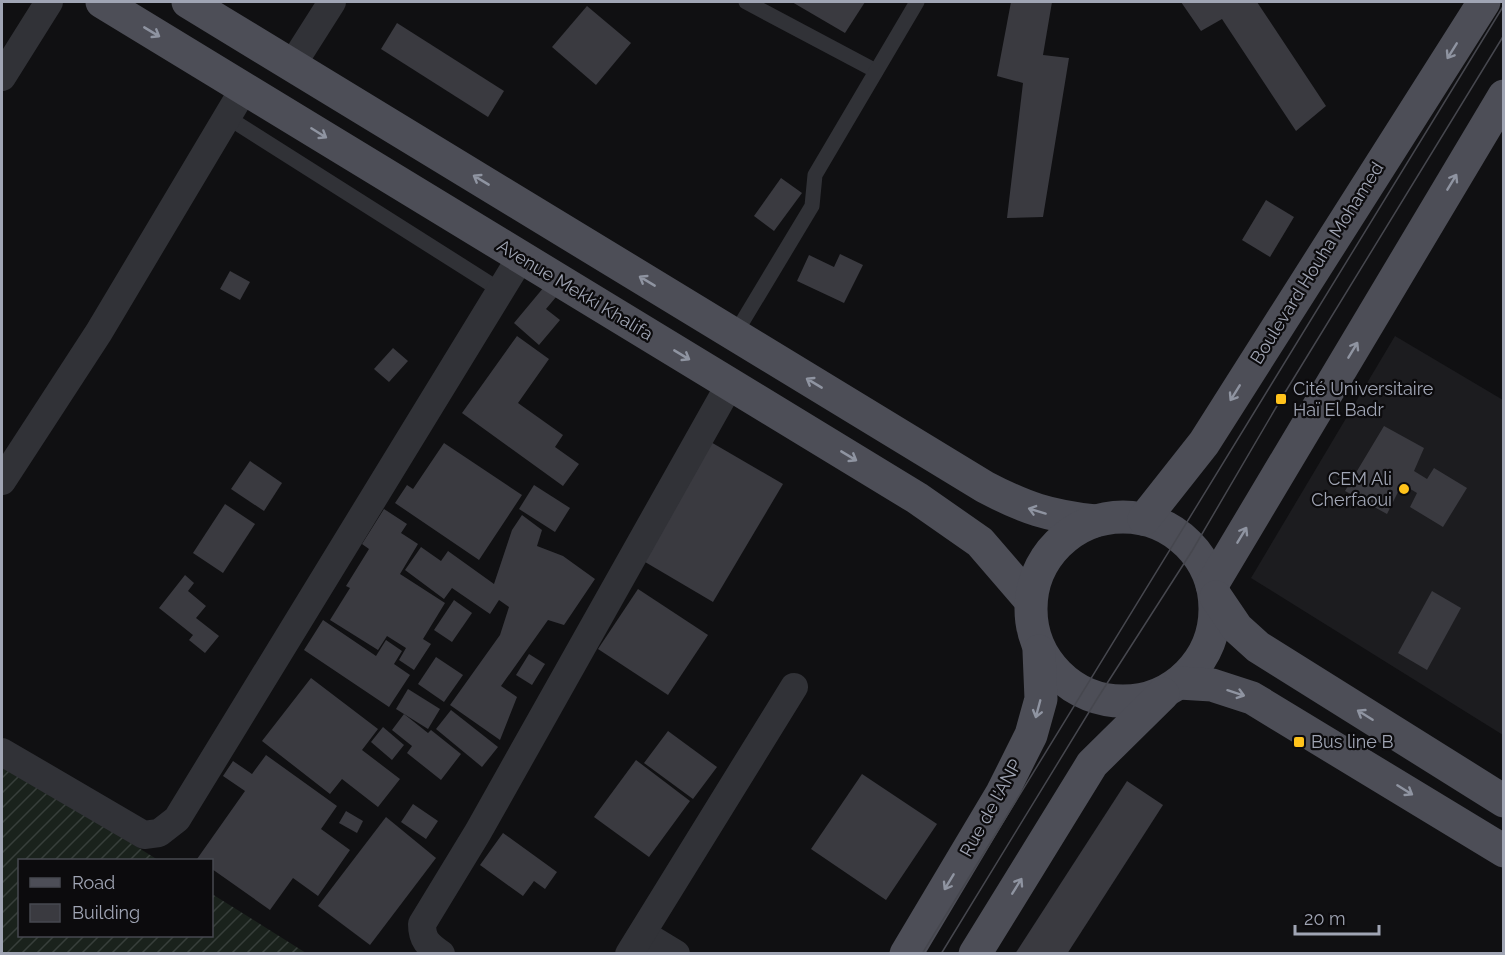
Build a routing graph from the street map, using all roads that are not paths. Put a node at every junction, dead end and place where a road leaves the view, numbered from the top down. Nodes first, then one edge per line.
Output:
1 (49, 2) edge
2 (102, 2) edge
3 (188, 2) edge
4 (332, 2) edge
5 (746, 2) edge
6 (917, 2) edge
7 (1484, 2) edge
8 (292, 65) junction
9 (876, 71) junction
10 (2, 77) edge
11 (245, 87) junction
12 (1503, 96) edge
13 (227, 117) junction
14 (520, 257) junction
15 (500, 290) junction
16 (735, 334) junction
17 (730, 384) junction
18 (2, 481) edge
19 (1144, 519) junction
20 (1095, 521) junction
21 (1214, 591) junction
22 (1030, 600) junction
23 (1039, 651) junction
24 (794, 687) dead end
25 (1173, 687) junction
26 (2, 752) edge
27 (1503, 801) edge
28 (1503, 851) edge
29 (636, 944) edge
30 (441, 954) edge
31 (676, 954) edge
32 (906, 954) edge
33 (975, 954) edge

1 - 10 street
2 -> 11 main road, Avenue Mekki Khalifa
3 - 8 main road
4 - 8 street
5 - 9 lane
6 - 9 lane
7 -> 19 main road, Boulevard Houha Mohamed
16 -> 8 main road
9 - 16 lane
11 - 13 street
11 -> 14 main road, Avenue Mekki Khalifa
21 -> 12 main road
13 - 15 lane
13 - 18 street
14 - 15 street
14 -> 17 main road, Avenue Mekki Khalifa
15 - 26 street
20 -> 16 main road
17 -> 22 main road, Avenue Mekki Khalifa
17 - 30 street
19 - 20 main road
19 - 21 main road
20 - 22 main road
21 - 25 main road
27 -> 21 main road
22 - 23 main road
23 - 25 main road
23 -> 32 main road, Rue de l'ANP
24 - 29 street
25 -> 28 main road
33 -> 25 main road
29 - 31 street

